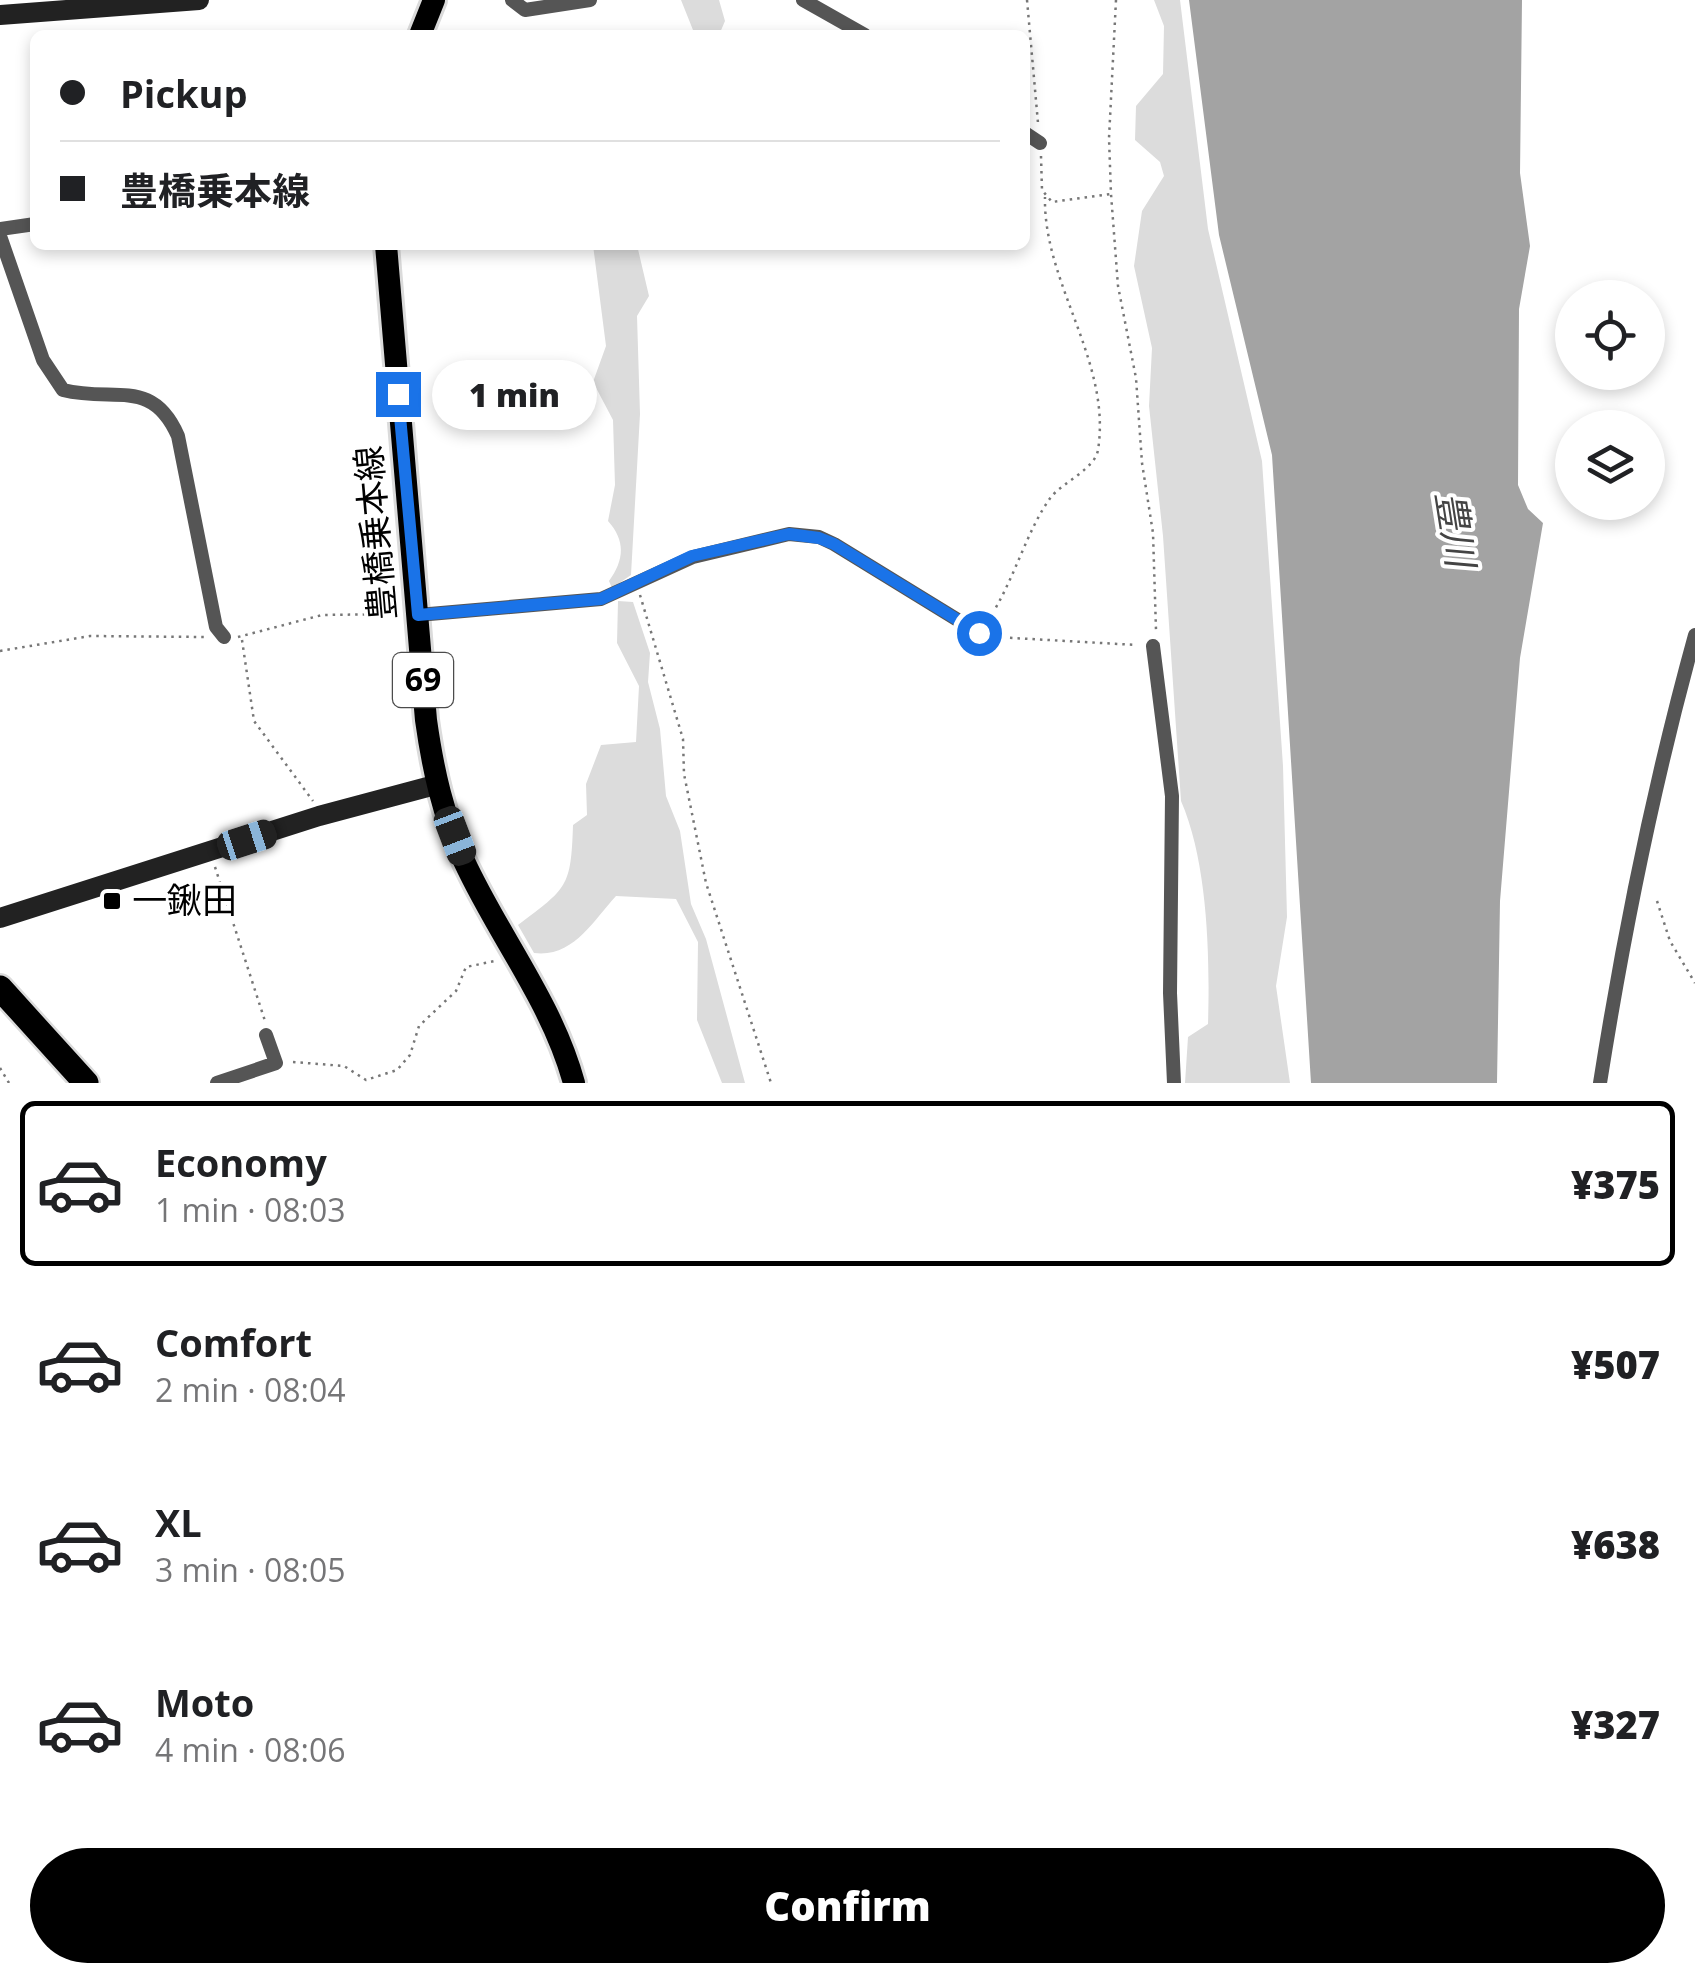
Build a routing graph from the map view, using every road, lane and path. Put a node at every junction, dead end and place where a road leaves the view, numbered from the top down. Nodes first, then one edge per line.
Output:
1 (199, 0) edge
2 (434, 0) edge
3 (512, 0) edge
4 (590, 0) edge
5 (803, 0) edge
6 (1027, 0) edge
7 (1116, 0) edge
8 (0, 15) edge
9 (422, 30) edge
10 (856, 30) edge
11 (1030, 30) edge
12 (1030, 33) edge
13 (1030, 136) edge
14 (1040, 143) junction
15 (1111, 194) junction
16 (1045, 198) junction
17 (30, 225) edge
18 (0, 233) edge
19 (386, 250) edge
20 (639, 578) junction
21 (418, 615) junction
22 (979, 633) junction
23 (1695, 635) edge
24 (224, 637) junction
25 (241, 637) junction
26 (1154, 646) junction
27 (0, 651) edge
28 (435, 784) junction
29 (319, 816) junction
30 (211, 852) junction
31 (1657, 901) dead end
32 (0, 918) edge
33 (517, 957) junction
34 (1695, 983) edge
35 (0, 988) edge
36 (266, 1035) joint
37 (276, 1063) junction
38 (0, 1068) edge
39 (10, 1083) edge
40 (86, 1083) edge
41 (218, 1083) edge
42 (574, 1083) edge
43 (771, 1083) edge
44 (1174, 1083) edge
45 (1600, 1083) edge

1 - 8 street
2 - 9 main road
3 - 4 street
5 - 10 street
6 - 11 path
7 - 15 path
12 - 14 path
13 - 14 street
14 - 16 path
15 - 16 path
15 - 26 path
16 - 22 path
17 - 18 street
18 - 24 street
19 - 21 main road, 豊橋乗本線 / 69
20 - 21 street
20 - 22 street
20 - 43 path
21 - 25 path
21 - 28 main road, 豊橋乗本線 / 69
22 - 26 path
23 - 45 street
24 - 25 path
24 - 27 path
25 - 29 path
26 - 44 street
28 - 29 street
28 - 33 main road, 豊橋乗本線 / 69
29 - 30 street
30 - 32 street
30 - 36 path
31 - 34 path
33 - 37 path
33 - 42 main road, 豊橋乗本線 / 69
35 - 40 highway
36 - 37 street
37 - 41 street
38 - 39 path

